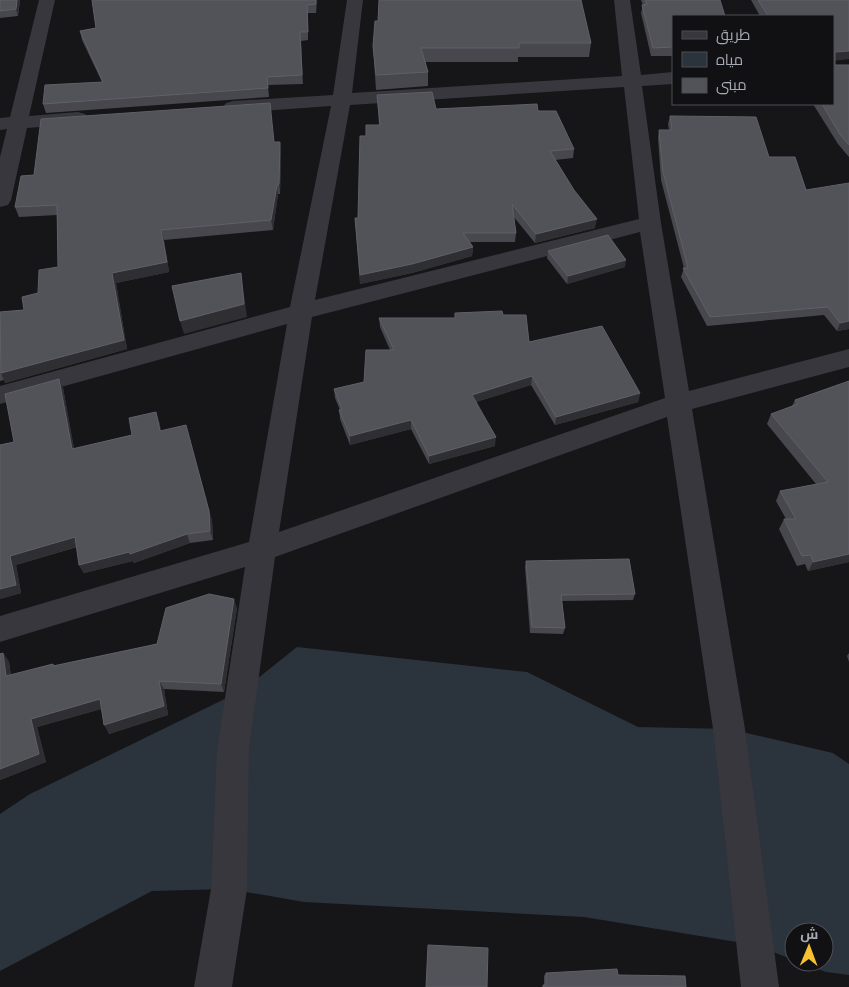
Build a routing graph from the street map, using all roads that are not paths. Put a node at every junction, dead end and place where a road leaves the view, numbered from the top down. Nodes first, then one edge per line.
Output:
1 (47, 0) edge
2 (355, 0) edge
3 (622, 0) edge
4 (672, 78) edge
5 (631, 80) junction
6 (342, 99) junction
7 (214, 108) edge
8 (96, 117) edge
9 (9, 123) edge
10 (0, 200) edge
11 (650, 223) junction
12 (301, 312) junction
13 (849, 358) edge
14 (0, 395) edge
15 (677, 404) junction
16 (262, 550) junction
17 (0, 629) edge
18 (213, 987) edge
19 (760, 987) edge

1 - 9 street
2 - 6 street
3 - 5 street
4 - 5 street
5 - 6 street
5 - 11 street
6 - 7 street
6 - 12 street
8 - 9 street
9 - 10 street
11 - 12 street
11 - 15 street
12 - 14 street
12 - 16 street
13 - 15 street
15 - 16 street
15 - 19 street
16 - 17 street
16 - 18 street

